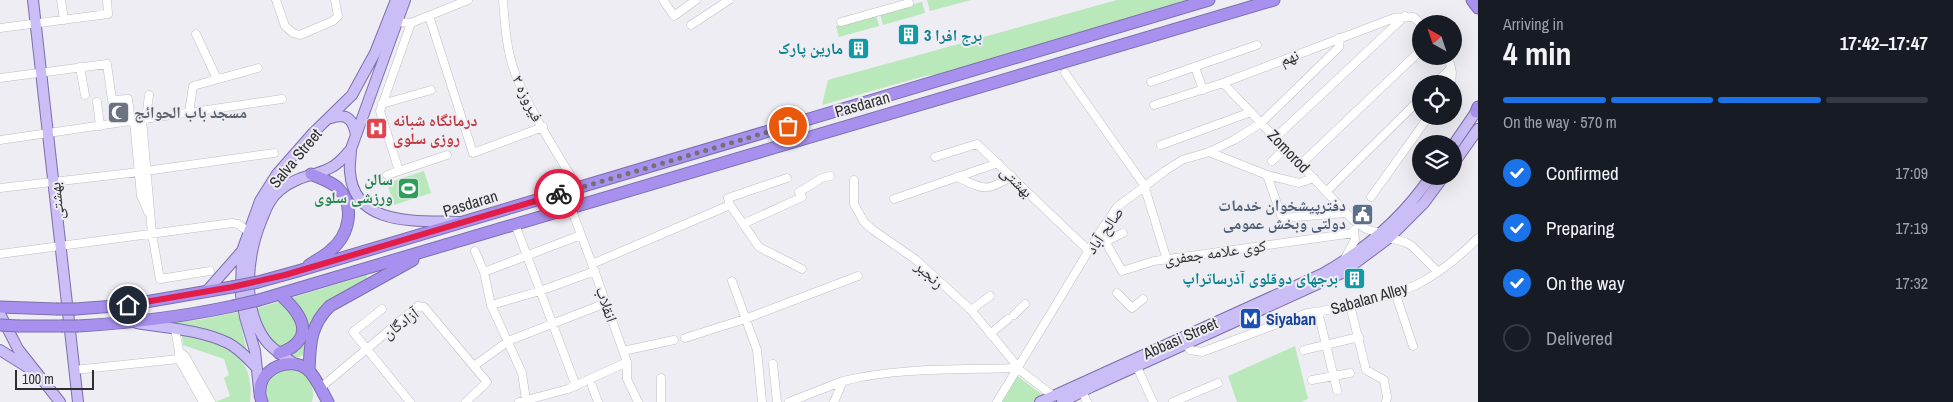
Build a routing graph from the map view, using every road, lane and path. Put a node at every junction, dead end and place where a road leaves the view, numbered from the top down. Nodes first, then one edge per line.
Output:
1 (33, 0) edge
2 (61, 0) edge
3 (107, 0) edge
4 (276, 0) edge
5 (335, 0) edge
6 (396, 0) edge
7 (405, 0) edge
8 (468, 0) edge
9 (503, 0) edge
10 (663, 0) edge
11 (696, 0) edge
12 (729, 0) edge
13 (918, 0) edge
14 (1209, 0) edge
15 (1274, 0) edge
16 (1472, 0) edge
17 (907, 1) edge
18 (1478, 8) edge
19 (429, 16) junction
20 (1405, 16) junction
21 (1412, 17) edge
22 (64, 20) junction
23 (397, 22) junction
24 (841, 22) dead end
25 (411, 23) junction
26 (36, 24) junction
27 (691, 25) dead end
28 (0, 28) edge
29 (196, 34) dead end
30 (1339, 38) junction
31 (1257, 44) dead end
32 (1412, 59) edge
33 (1450, 65) edge
34 (80, 67) junction
35 (1195, 67) junction
36 (258, 68) dead end
37 (1451, 68) junction
38 (41, 72) junction
39 (1066, 73) dead end
40 (1444, 75) edge
41 (1452, 75) edge
42 (0, 78) edge
43 (217, 79) junction
44 (1151, 82) dead end
45 (1223, 83) junction
46 (431, 90) dead end
47 (1203, 90) junction
48 (85, 96) dead end
49 (149, 96) dead end
50 (282, 99) dead end
51 (98, 102) dead end
52 (382, 104) junction
53 (1154, 105) dead end
54 (1412, 107) edge
55 (1477, 109) edge
56 (1251, 112) junction
57 (189, 113) junction
58 (331, 118) junction
59 (144, 119) junction
60 (132, 121) junction
61 (1260, 122) junction
62 (1422, 125) edge
63 (100, 126) junction
64 (543, 127) junction
65 (1478, 128) edge
66 (48, 133) junction
67 (1460, 135) edge
68 (356, 136) junction
69 (1275, 138) junction
70 (0, 140) edge
71 (1161, 145) dead end
72 (1286, 148) junction
73 (351, 149) junction
74 (1462, 151) edge
75 (1208, 152) junction
76 (274, 153) dead end
77 (447, 155) dead end
78 (935, 157) dead end
79 (1272, 161) dead end
80 (998, 162) junction
81 (1301, 164) junction
82 (399, 170) junction
83 (143, 171) junction
84 (311, 174) junction
85 (1267, 174) junction
86 (387, 175) dead end
87 (830, 176) dead end
88 (1012, 176) junction
89 (956, 177) junction
90 (787, 178) dead end
91 (1314, 178) junction
92 (854, 180) dead end
93 (54, 181) junction
94 (1144, 185) junction
95 (1424, 185) edge
96 (1437, 185) edge
97 (0, 188) edge
98 (578, 188) junction
99 (1327, 191) junction
100 (1371, 196) dead end
101 (894, 199) dead end
102 (730, 205) junction
103 (570, 208) junction
104 (1346, 212) junction
105 (1353, 220) junction
106 (465, 222) junction
107 (515, 224) junction
108 (743, 224) junction
109 (249, 232) junction
110 (1100, 232) junction
111 (1123, 233) dead end
112 (1354, 233) junction
113 (1380, 233) junction
114 (152, 234) junction
115 (581, 236) junction
116 (1390, 238) junction
117 (1478, 238) edge
118 (1105, 242) junction
119 (61, 247) junction
120 (430, 250) junction
121 (1088, 250) junction
122 (475, 251) dead end
123 (242, 252) junction
124 (0, 254) edge
125 (527, 256) junction
126 (1167, 260) junction
127 (1341, 264) junction
128 (594, 267) junction
129 (802, 268) dead end
130 (210, 271) dead end
131 (298, 271) junction
132 (484, 272) junction
133 (1438, 272) junction
134 (858, 276) dead end
135 (732, 281) dead end
136 (540, 290) junction
137 (206, 292) junction
138 (1395, 292) junction
139 (1117, 293) dead end
140 (280, 294) junction
141 (990, 296) dead end
142 (1143, 299) dead end
143 (606, 303) junction
144 (1026, 304) dead end
145 (491, 305) junction
146 (1350, 305) junction
147 (1259, 307) junction
148 (2, 309) edge
149 (382, 309) dead end
150 (972, 310) junction
151 (1318, 312) junction
152 (745, 319) junction
153 (552, 322) junction
154 (131, 323) junction
155 (0, 325) edge
156 (174, 329) junction
157 (990, 334) junction
158 (1359, 337) junction
159 (686, 338) dead end
160 (674, 340) dead end
161 (506, 343) junction
162 (1186, 345) junction
163 (1326, 345) junction
164 (1413, 346) dead end
165 (367, 348) junction
166 (0, 350) edge
167 (1304, 350) dead end
168 (623, 351) junction
169 (279, 353) junction
170 (179, 355) junction
171 (627, 362) junction
172 (293, 363) junction
173 (773, 364) dead end
174 (474, 366) junction
175 (1137, 367) junction
176 (257, 368) junction
177 (1018, 368) junction
178 (74, 370) junction
179 (309, 371) junction
180 (1350, 373) dead end
181 (39, 374) junction
182 (1108, 375) junction
183 (1333, 376) junction
184 (661, 378) dead end
185 (1312, 380) dead end
186 (843, 381) junction
187 (1218, 383) dead end
188 (324, 384) dead end
189 (576, 386) junction
190 (592, 386) dead end
191 (1337, 390) dead end
192 (1082, 392) junction
193 (1052, 395) junction
194 (259, 397) edge
195 (56, 401) edge
196 (523, 401) edge
197 (78, 402) edge
198 (203, 402) edge
199 (211, 402) edge
200 (328, 402) edge
201 (410, 402) edge
202 (466, 402) edge
203 (598, 402) edge
204 (638, 402) edge
205 (661, 402) edge
206 (762, 402) edge
207 (777, 402) edge
208 (789, 402) edge
209 (834, 402) edge
210 (997, 402) edge
211 (1040, 402) edge
212 (1063, 402) edge
213 (1088, 402) edge
214 (1153, 402) edge
215 (1173, 402) edge
216 (1386, 402) edge

1 - 26 main road, بهشتی
2 - 22 street
3 - 22 street
4 - 5 street
6 - 58 main road, Salva Street
7 - 23 main road, Salva Street
8 - 19 street
9 - 64 street, فیروزه ٢
10 - 11 street
12 - 27 street
13 - 17 street
14 - 98 highway, Pasdaran
15 - 103 highway, Pasdaran
16 - 18 highway
17 - 24 street
19 - 25 street
19 - 64 street
20 - 21 street
20 - 30 street, نهم
20 - 69 street
22 - 26 street
23 - 25 street
23 - 68 main road, Salva Street
25 - 52 street
26 - 28 street
26 - 38 main road, بهشتی
29 - 43 street
30 - 45 street, نهم
30 - 61 street, صالح آباد
31 - 35 street
32 - 81 street
33 - 37 street
34 - 38 street
34 - 48 street
34 - 60 street
35 - 44 street
35 - 47 street
36 - 43 street
37 - 40 street
37 - 41 street
38 - 42 street
38 - 66 main road, بهشتی
39 - 94 street
43 - 57 street
45 - 47 street, نهم
45 - 56 street, Zomorod
46 - 52 street
47 - 53 street, نهم
49 - 59 street
50 - 57 street
51 - 63 street
52 - 82 street
54 - 99 street
55 - 67 main road
56 - 61 street, Zomorod
56 - 71 street
57 - 59 street
58 - 68 main road
58 - 109 main road, Salva Street
59 - 60 street
59 - 83 street
60 - 63 street
60 - 83 street
61 - 69 street, Zomorod
61 - 75 street, صالح آباد
62 - 100 street
63 - 66 street
64 - 98 street, فیروزه ٢
65 - 74 main road
66 - 70 street
66 - 93 main road, بهشتی
68 - 73 main road, Salva Street
69 - 72 street, Zomorod
72 - 79 street
72 - 81 street, Zomorod
73 - 84 main road, Salva Street
73 - 106 main road
75 - 85 street
75 - 94 street, صالح آباد
76 - 83 street
77 - 82 street
78 - 80 street, بهشتی
80 - 88 street, بهشتی
80 - 89 street
81 - 91 street, Zomorod
82 - 86 street
83 - 93 street
83 - 114 street
84 - 131 highway
84 - 169 main road, Salva Street
85 - 91 street
85 - 104 street
87 - 108 street
88 - 89 street
88 - 121 street, بهشتی
89 - 101 street
90 - 102 street
91 - 99 street, Zomorod
92 - 150 street, رنجبر
93 - 97 street
93 - 119 main road, بهشتی
94 - 110 street, صالح آباد
94 - 126 street
95 - 113 main road, Abbasi Street
96 - 116 main road, Abbasi Street
98 - 106 highway, Pasdaran
99 - 104 street, Zomorod
102 - 108 street
102 - 128 street
103 - 107 highway, Pasdaran
103 - 115 street, انقلاب
104 - 105 street, Zomorod
105 - 112 street
105 - 113 street
106 - 131 highway, Pasdaran
107 - 120 highway, Pasdaran
107 - 125 street
108 - 129 street
109 - 114 street
109 - 123 main road, Salva Street
110 - 118 street, کوی علامه جعفری
110 - 121 street, صالح آباد
111 - 118 street
112 - 126 street, کوی علامه جعفری
112 - 127 street
113 - 127 main road, Abbasi Street
114 - 119 street
114 - 130 street
115 - 125 street
115 - 128 street, انقلاب
116 - 133 street
116 - 147 main road, Abbasi Street
117 - 133 street, Sabalan Alley
118 - 126 street, کوی علامه جعفری
119 - 124 street
119 - 178 main road, بهشتی
120 - 140 highway, Pasdaran
120 - 179 highway
121 - 177 street, صالح آباد
122 - 132 street
123 - 137 main road
123 - 176 main road, Salva Street
125 - 132 street
125 - 136 street
127 - 147 main road, Abbasi Street
128 - 136 street
128 - 143 street, انقلاب
131 - 137 highway, Pasdaran, bridge
132 - 145 street
133 - 138 street, Sabalan Alley
134 - 152 street
135 - 152 street
136 - 145 street
136 - 153 street
137 - 148 highway, Pasdaran, bridge
138 - 146 street, Sabalan Alley
138 - 164 street
139 - 142 street
140 - 154 highway, Pasdaran, bridge
140 - 169 highway
141 - 150 street
143 - 153 street
143 - 168 street, انقلاب
144 - 157 street
145 - 161 street
146 - 151 street, Sabalan Alley
146 - 158 street
147 - 162 main road, Abbasi Street
147 - 182 main road, Abbasi Street
148 - 181 main road
149 - 165 street
150 - 157 street, رنجبر
151 - 162 street, Sabalan Alley
151 - 163 street
152 - 159 street
152 - 206 street
153 - 161 street
153 - 189 street
154 - 155 highway, Pasdaran, bridge
154 - 156 main road
156 - 170 street
156 - 176 main road
157 - 177 street, رنجبر
158 - 163 street
158 - 216 street
160 - 168 street
161 - 174 street
161 - 196 street
162 - 175 main road, Abbasi Street
163 - 167 street
163 - 183 street
165 - 174 street, آزادگان
165 - 188 street, آزادگان
165 - 201 street
166 - 181 main road
168 - 171 street, انقلاب
169 - 172 main road, Salva Street
170 - 178 street
170 - 198 street
170 - 199 street
171 - 189 street
171 - 204 street, انقلاب
172 - 179 highway
172 - 194 highway
173 - 207 street
174 - 202 street, آزادگان
175 - 182 main road, Abbasi Street
175 - 214 street
176 - 194 main road, Salva Street
177 - 186 street
177 - 193 street, رنجبر
177 - 210 street, صالح آباد
178 - 197 main road, بهشتی
179 - 200 highway
180 - 183 street
181 - 195 main road
182 - 192 main road, Abbasi Street
182 - 193 main road, Abbasi Street
183 - 185 street
183 - 191 street
184 - 205 street
186 - 208 street
186 - 209 street
187 - 215 street
189 - 196 street
190 - 203 street
192 - 212 main road, Abbasi Street
192 - 213 street
193 - 211 main road, Abbasi Street

